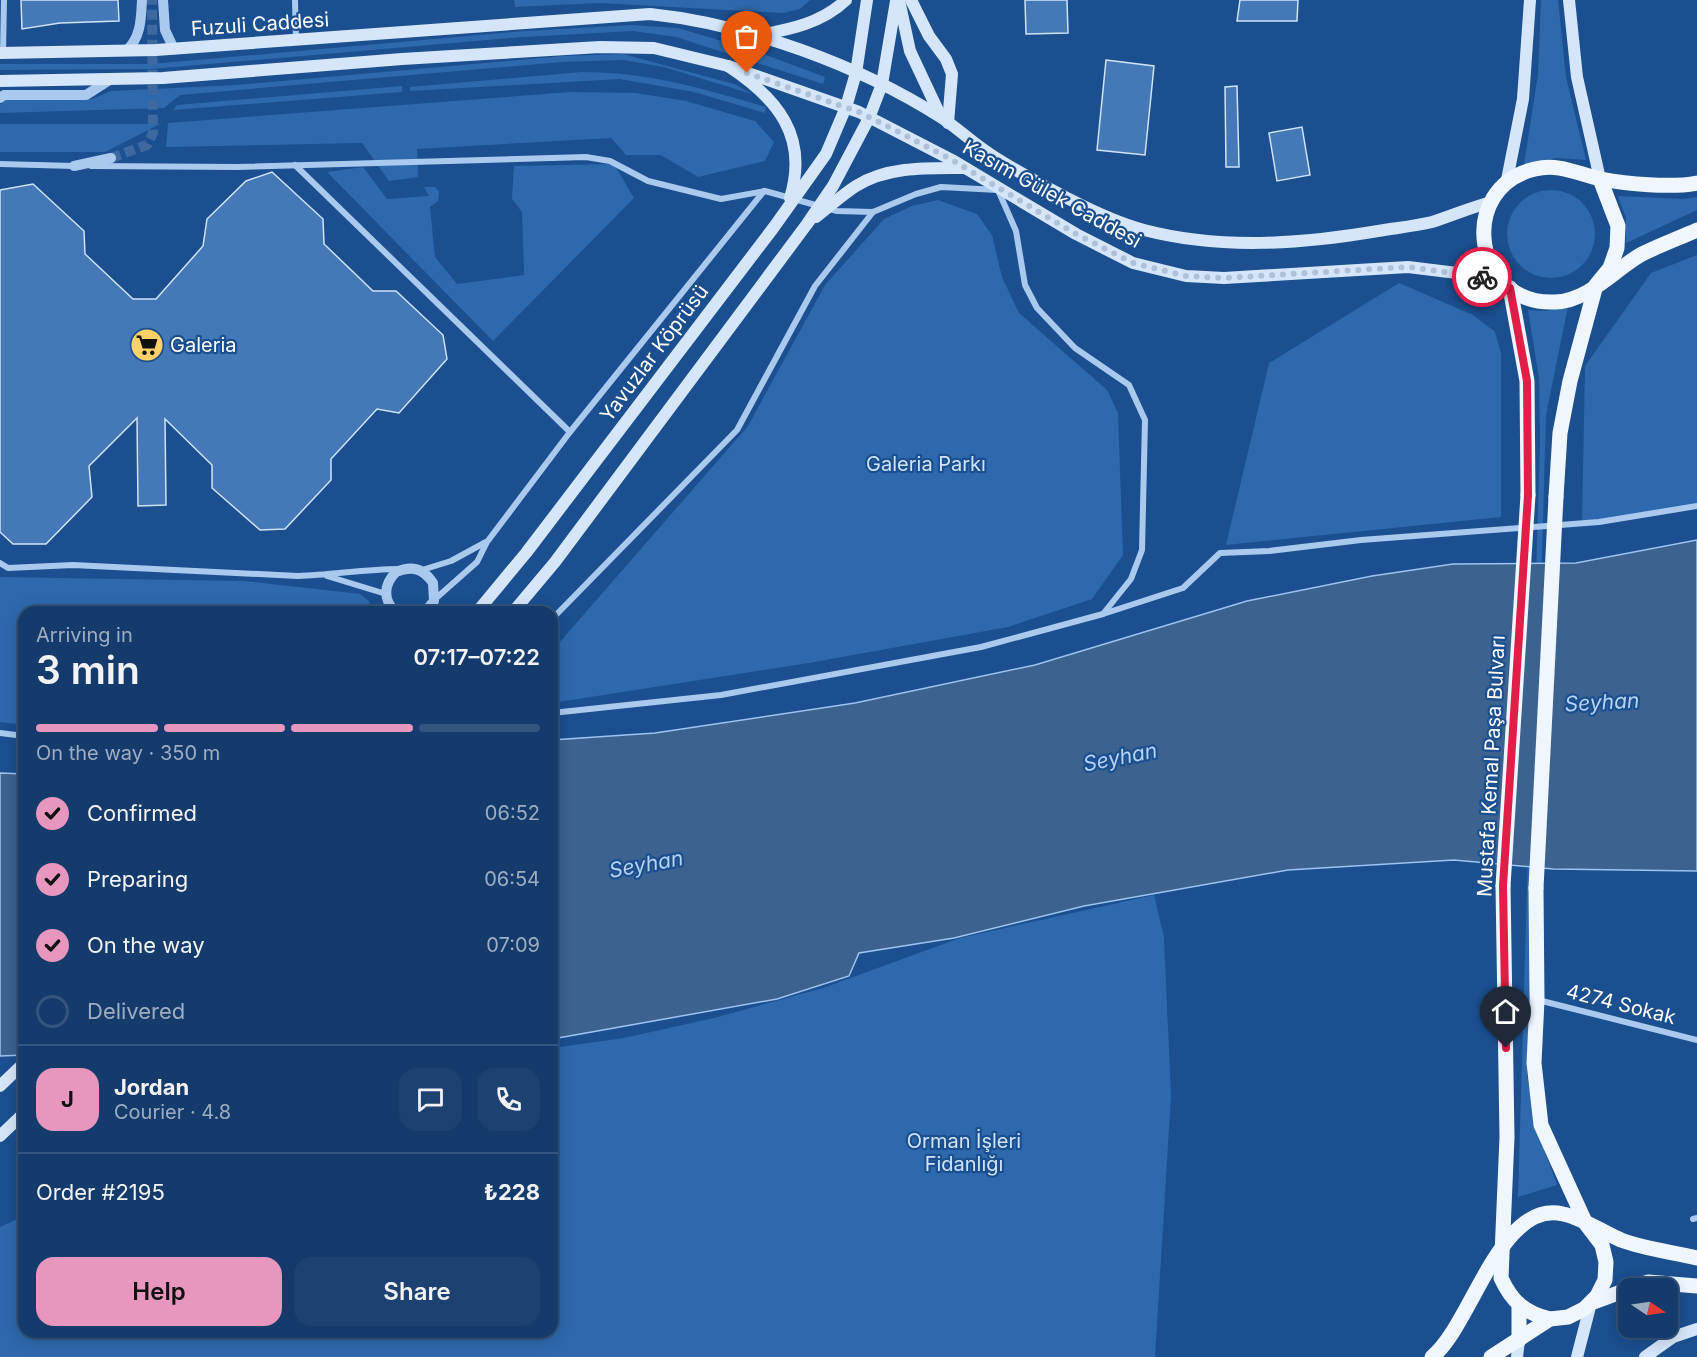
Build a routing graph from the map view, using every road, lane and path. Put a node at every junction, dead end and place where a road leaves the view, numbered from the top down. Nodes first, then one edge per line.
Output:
1 (4, 0) edge
2 (142, 0) edge
3 (163, 0) edge
4 (295, 0) edge
5 (846, 0) edge
6 (867, 0) edge
7 (898, 0) edge
8 (911, 0) edge
9 (1530, 0) edge
10 (1569, 0) edge
11 (759, 35) junction
12 (296, 42) junction
13 (174, 49) junction
14 (126, 51) junction
15 (2, 53) edge
16 (728, 66) junction
17 (855, 73) junction
18 (0, 81) edge
19 (108, 81) junction
20 (877, 82) junction
21 (0, 98) edge
22 (846, 107) junction
23 (864, 115) junction
24 (945, 120) junction
25 (111, 158) tunnel mouth
26 (0, 164) edge
27 (295, 165) junction
28 (74, 166) junction
29 (965, 168) junction
30 (1600, 179) junction
31 (1697, 183) edge
32 (1506, 185) junction
33 (998, 189) junction
34 (765, 191) junction
35 (1492, 202) junction
36 (787, 209) junction
37 (873, 212) junction
38 (807, 224) junction
39 (1697, 230) edge
40 (1504, 283) junction
41 (1596, 285) junction
42 (570, 432) junction
43 (1697, 506) edge
44 (487, 542) junction
45 (0, 563) edge
46 (404, 568) junction
47 (422, 570) junction
48 (323, 575) junction
49 (386, 594) junction
50 (392, 606) edge
51 (429, 606) edge
52 (431, 606) edge
53 (482, 606) edge
54 (518, 606) edge
55 (558, 613) edge
56 (1103, 614) junction
57 (558, 713) edge
58 (0, 733) edge
59 (18, 735) edge
60 (1537, 1000) junction
61 (1697, 1040) edge
62 (18, 1069) edge
63 (0, 1086) edge
64 (18, 1119) edge
65 (0, 1136) edge
66 (1586, 1224) junction
67 (1505, 1244) junction
68 (1697, 1258) edge
69 (1678, 1284) edge
70 (1697, 1286) edge
71 (1618, 1293) edge
72 (1591, 1303) junction
73 (1519, 1307) junction
74 (1550, 1319) junction
75 (1697, 1329) edge
76 (1519, 1340) junction
77 (1432, 1357) edge
78 (1491, 1357) edge
79 (1518, 1357) edge
80 (1577, 1357) edge
81 (1645, 1357) edge

1 - 15 street
2 - 14 street
3 - 13 street
4 - 12 street
5 - 11 main road
6 - 17 main road, Yavuzlar Köprüsü
7 - 20 main road
7 - 24 main road
8 - 24 main road
9 - 32 main road
10 - 30 main road
11 - 12 main road, Fuzuli Caddesi
11 - 17 main road, Fuzuli Caddesi
12 - 13 main road, Fuzuli Caddesi
13 - 14 main road, Fuzuli Caddesi
14 - 15 main road, Fuzuli Caddesi
16 - 19 main road
16 - 22 main road
16 - 36 main road, bridge
17 - 20 main road, Fuzuli Caddesi
17 - 22 main road, Yavuzlar Köprüsü
18 - 19 main road
19 - 21 street
20 - 23 main road
20 - 24 main road, Kasım Gülek Caddesi
22 - 23 main road
22 - 36 main road, Yavuzlar Köprüsü, bridge
23 - 29 main road, Kasım Gülek Caddesi
23 - 38 main road, bridge
24 - 35 main road, Kasım Gülek Caddesi
25 - 28 street
26 - 28 street
27 - 28 street
27 - 34 street
27 - 42 street
29 - 33 main road, Kasım Gülek Caddesi
29 - 38 main road, bridge
30 - 31 main road
30 - 32 main road
30 - 41 main road
32 - 35 main road
33 - 37 street
33 - 40 main road, Kasım Gülek Caddesi
33 - 56 street
34 - 37 street
34 - 42 street
35 - 40 main road
36 - 53 main road, Yavuzlar Köprüsü, bridge
37 - 55 street
38 - 54 main road, bridge
39 - 41 main road
40 - 41 main road
40 - 67 main road, Mustafa Kemal Paşa Bulvarı, bridge
41 - 60 main road, bridge
42 - 44 street
43 - 56 street
44 - 47 street
44 - 52 street
45 - 48 street
46 - 47 street
46 - 48 street
46 - 49 street
47 - 51 street
48 - 49 street
49 - 50 street
56 - 57 street
58 - 59 street
60 - 61 street, 4274 Sokak
60 - 66 main road
62 - 63 main road
64 - 65 main road
66 - 67 main road
66 - 68 main road
66 - 72 main road
67 - 73 main road, Mustafa Kemal Paşa Bulvarı
67 - 77 main road
69 - 70 main road
71 - 72 main road
72 - 74 main road
72 - 80 main road
73 - 74 main road
73 - 76 main road
74 - 76 main road
75 - 81 main road
76 - 78 main road
76 - 79 main road

